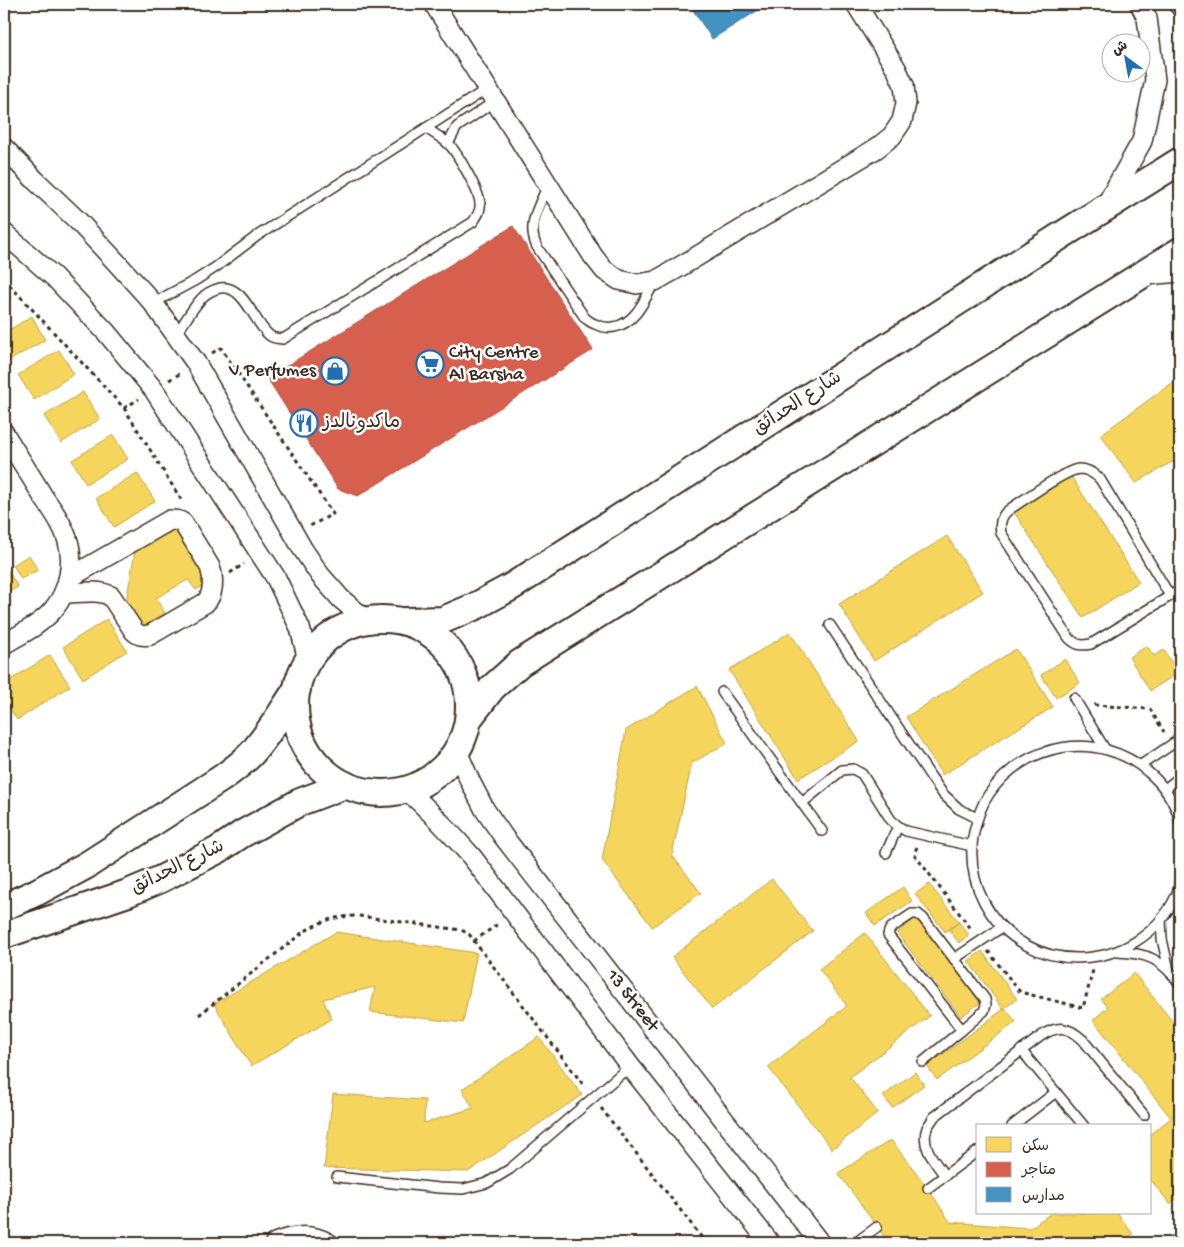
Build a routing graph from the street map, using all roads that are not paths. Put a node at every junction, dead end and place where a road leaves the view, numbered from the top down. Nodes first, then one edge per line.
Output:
1 (434, 4) edge
2 (856, 4) edge
3 (1140, 4) edge
4 (491, 95) junction
5 (426, 128) junction
6 (448, 144) junction
7 (4, 148) edge
8 (1180, 161) edge
9 (548, 184) junction
10 (1104, 209) junction
11 (4, 232) edge
12 (1180, 251) edge
13 (1180, 272) edge
14 (1140, 276) junction
15 (655, 281) junction
16 (153, 303) junction
17 (176, 335) junction
18 (4, 433) edge
19 (66, 586) junction
20 (1180, 590) edge
21 (1170, 596) junction
22 (366, 620) junction
23 (406, 621) junction
24 (830, 625) dead end
25 (4, 644) edge
26 (308, 660) junction
27 (297, 689) junction
28 (722, 692) dead end
29 (1076, 701) road end
30 (469, 718) junction
31 (1180, 735) edge
32 (1105, 749) junction
33 (457, 751) junction
34 (1141, 765) junction
35 (1180, 777) edge
36 (345, 785) junction
37 (1165, 789) junction
38 (407, 790) junction
39 (802, 803) junction
40 (978, 818) junction
41 (1180, 822) edge
42 (898, 826) junction
43 (822, 830) dead end
44 (972, 846) junction
45 (886, 853) dead end
46 (1180, 881) edge
47 (4, 907) edge
48 (1161, 919) junction
49 (1002, 927) junction
50 (4, 935) edge
51 (1116, 952) junction
52 (954, 959) junction
53 (1169, 970) junction
54 (1180, 984) edge
55 (962, 1030) junction
56 (1021, 1050) junction
57 (923, 1062) dead end
58 (630, 1066) junction
59 (1056, 1092) junction
60 (1144, 1115) dead end
61 (1015, 1124) edge
62 (1082, 1124) edge
63 (976, 1153) edge
64 (945, 1176) junction
65 (337, 1177) dead end
66 (928, 1188) dead end
67 (877, 1227) dead end
68 (275, 1243) edge
69 (328, 1243) edge
70 (770, 1243) edge
71 (820, 1243) edge
72 (855, 1243) edge

1 - 4 street
2 - 15 street
3 - 10 street
4 - 5 lane
4 - 6 lane
4 - 9 street
5 - 6 lane
5 - 16 lane
6 - 17 lane
7 - 16 street
8 - 10 street, شارع الحدائق
9 - 15 street
9 - 15 lane
10 - 23 street, شارع الحدائق
11 - 26 street
12 - 14 street
13 - 14 street
14 - 30 street
16 - 17 street
17 - 22 street
18 - 19 street
19 - 19 street
19 - 25 street
20 - 21 lane
21 - 21 lane
22 - 23 street
22 - 26 street
23 - 30 street
24 - 40 lane
26 - 27 street
27 - 36 street
27 - 47 street
28 - 39 lane
29 - 32 lane
30 - 33 street
31 - 34 lane
32 - 34 lane
32 - 40 lane
33 - 38 street
33 - 71 street, 13 Street
34 - 37 lane
35 - 37 lane
36 - 38 street
36 - 50 street, شارع الحدائق
37 - 41 lane
38 - 58 street
39 - 42 lane
39 - 43 lane
40 - 44 lane
42 - 44 lane
42 - 45 lane
44 - 49 lane
46 - 48 lane
48 - 51 lane
48 - 53 lane
49 - 51 lane
49 - 52 lane
51 - 53 lane
52 - 55 lane
52 - 55 lane
53 - 54 lane
55 - 57 lane
56 - 59 lane
56 - 60 lane
56 - 64 lane
58 - 65 lane
58 - 70 street
59 - 61 lane
59 - 62 lane
63 - 64 lane
64 - 66 lane
67 - 72 lane
68 - 69 street

